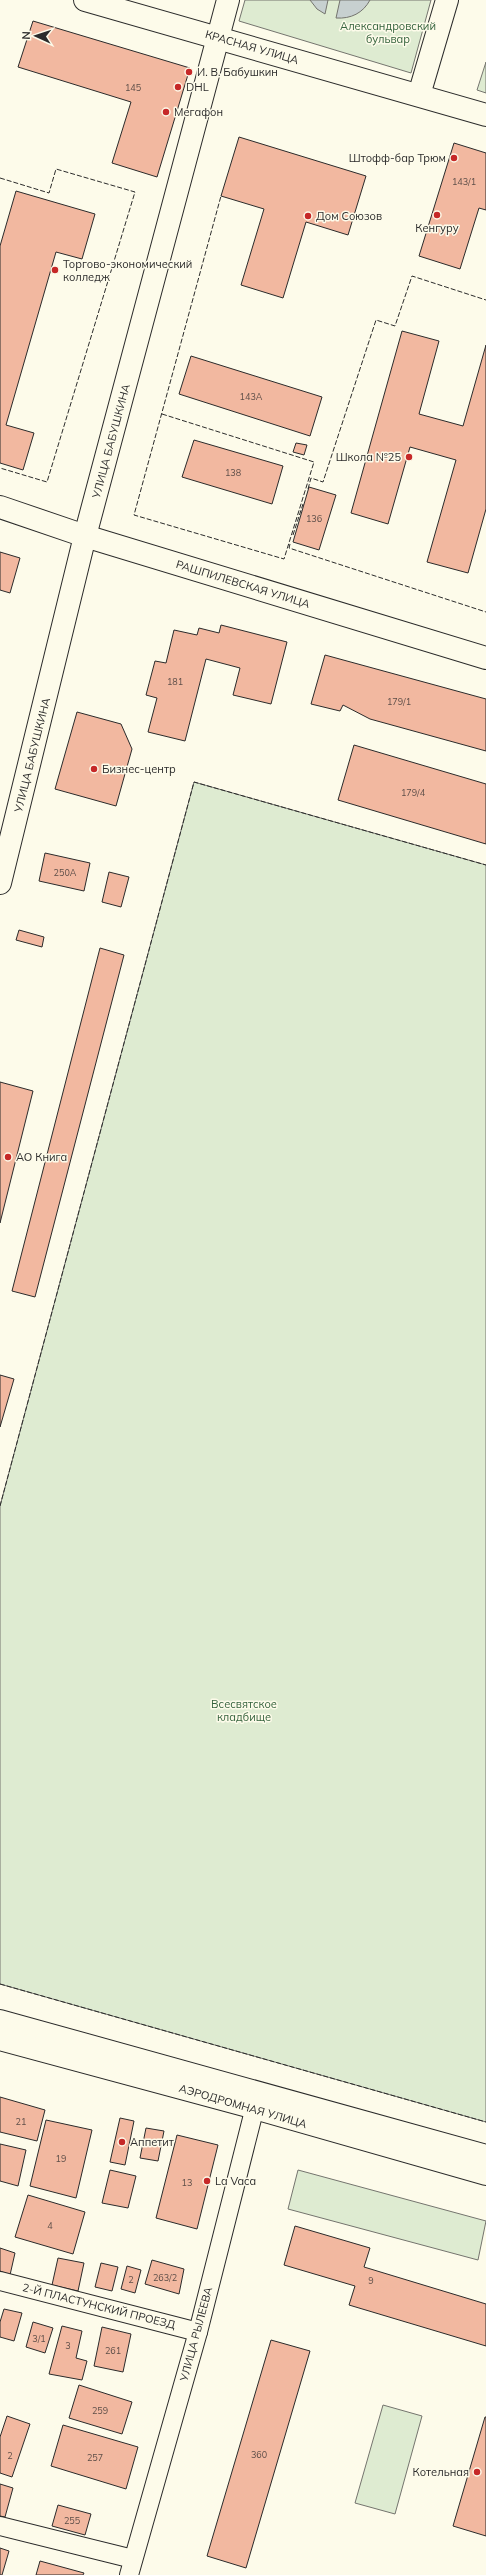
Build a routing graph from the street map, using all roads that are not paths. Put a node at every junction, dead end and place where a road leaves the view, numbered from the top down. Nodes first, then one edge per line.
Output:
1 (85, 0) edge
2 (228, 0) edge
3 (447, 0) edge
4 (218, 37) junction
5 (419, 95) junction
6 (486, 115) edge
7 (0, 507) edge
8 (85, 536) junction
9 (486, 658) edge
10 (0, 883) edge
11 (0, 2021) edge
12 (0, 2039) edge
13 (256, 2100) junction
14 (486, 2156) edge
15 (486, 2174) edge
16 (0, 2281) edge
17 (198, 2332) junction
18 (0, 2526) edge
19 (131, 2567) edge

1 - 4 street, КРАСНАЯ УЛИЦА
2 - 4 street, УЛИЦА БАБУШКИНА
3 - 5 street
4 - 5 street, КРАСНАЯ УЛИЦА
4 - 8 street, УЛИЦА БАБУШКИНА
5 - 6 street, КРАСНАЯ УЛИЦА
7 - 8 street, РАШПИЛЕВСКАЯ УЛИЦА
8 - 9 street, РАШПИЛЕВСКАЯ УЛИЦА
8 - 10 street, УЛИЦА БАБУШКИНА
11 - 13 street, АЭРОДРОМНАЯ УЛИЦА
12 - 13 street, АЭРОДРОМНАЯ УЛИЦА
13 - 14 street, АЭРОДРОМНАЯ УЛИЦА
13 - 15 street, АЭРОДРОМНАЯ УЛИЦА
13 - 17 street, УЛИЦА РЫЛЕЕВА
16 - 17 street, 2-Й ПЛАСТУНСКИЙ ПРОЕЗД
17 - 19 street, УЛИЦА РЫЛЕЕВА
18 - 19 street

